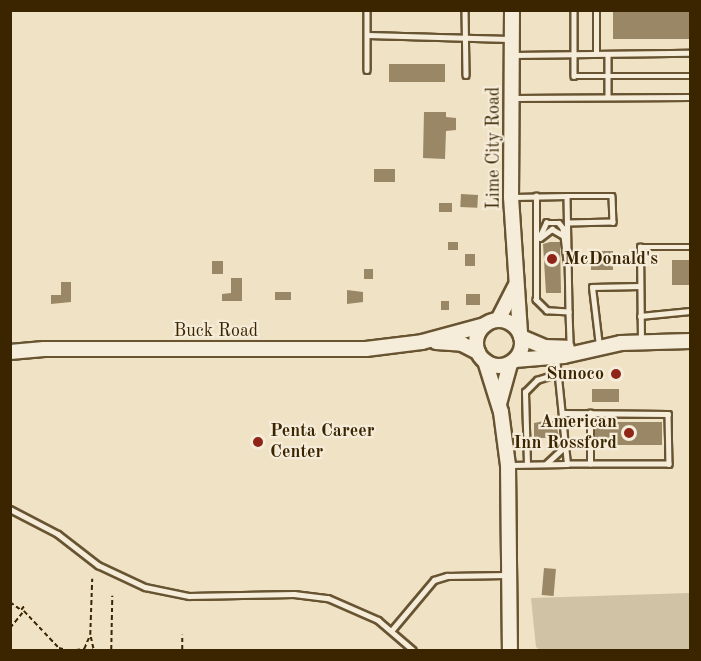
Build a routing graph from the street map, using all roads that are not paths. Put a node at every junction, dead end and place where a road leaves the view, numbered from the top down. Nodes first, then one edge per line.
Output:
1 (367, 10) edge
2 (465, 10) edge
3 (512, 10) edge
4 (574, 10) edge
5 (596, 10) edge
6 (368, 35) junction
7 (466, 36) junction
8 (512, 39) junction
9 (690, 52) edge
10 (573, 54) junction
11 (596, 54) junction
12 (608, 54) junction
13 (512, 55) junction
14 (367, 70) dead end
15 (466, 75) dead end
16 (608, 76) junction
17 (690, 76) edge
18 (608, 97) junction
19 (690, 97) edge
20 (512, 98) junction
21 (536, 196) junction
22 (567, 196) junction
23 (511, 197) junction
24 (568, 223) junction
25 (690, 247) edge
26 (568, 264) junction
27 (514, 286) junction
28 (640, 286) junction
29 (536, 293) junction
30 (690, 311) edge
31 (569, 312) junction
32 (640, 316) junction
33 (491, 322) junction
34 (521, 336) junction
35 (690, 340) edge
36 (422, 342) junction
37 (641, 342) junction
38 (570, 347) junction
39 (597, 347) junction
40 (10, 352) edge
41 (481, 357) junction
42 (556, 357) junction
43 (512, 362) junction
44 (558, 373) junction
45 (499, 404) junction
46 (563, 413) junction
47 (590, 413) junction
48 (565, 446) junction
49 (527, 464) junction
50 (546, 464) junction
51 (567, 464) junction
52 (590, 464) junction
53 (508, 465) junction
54 (10, 508) edge
55 (510, 576) junction
56 (392, 630) junction
57 (413, 651) edge
58 (510, 651) edge

1 - 6 lane
2 - 7 lane
3 - 8 street, Lime City Road
4 - 10 lane
5 - 11 lane
6 - 7 lane
6 - 14 lane
7 - 8 lane
7 - 15 lane
8 - 13 street, Lime City Road
9 - 12 lane
10 - 11 lane
10 - 13 lane
10 - 16 lane
11 - 12 lane
12 - 16 lane
13 - 20 street, Lime City Road
16 - 17 lane
16 - 18 lane
18 - 19 lane
18 - 20 lane
20 - 23 street, Lime City Road
21 - 22 lane
21 - 23 lane
21 - 29 lane
22 - 24 lane
22 - 24 lane
23 - 27 street, Lime City Road
24 - 26 lane
25 - 28 lane
26 - 29 lane
26 - 31 lane
27 - 33 street, Lime City Road
27 - 34 street, Lime City Road
28 - 32 lane
28 - 39 lane
29 - 31 lane
30 - 32 lane
31 - 38 lane
32 - 37 lane
33 - 34 street
33 - 36 street, Buck Road
33 - 41 street
34 - 38 street
34 - 43 street
35 - 37 street
36 - 40 street, Buck Road
36 - 41 street, Buck Road
37 - 39 street
38 - 39 street
39 - 42 street
41 - 43 street
41 - 45 street
42 - 43 street
42 - 44 lane
43 - 45 street
44 - 46 lane
44 - 49 lane
45 - 53 street
46 - 47 lane
46 - 48 lane
47 - 52 lane
47 - 52 lane
48 - 50 lane
48 - 51 lane
49 - 50 lane
49 - 53 lane
50 - 51 lane
51 - 52 lane
53 - 55 street
54 - 56 lane
55 - 56 lane
55 - 58 street
56 - 57 lane

